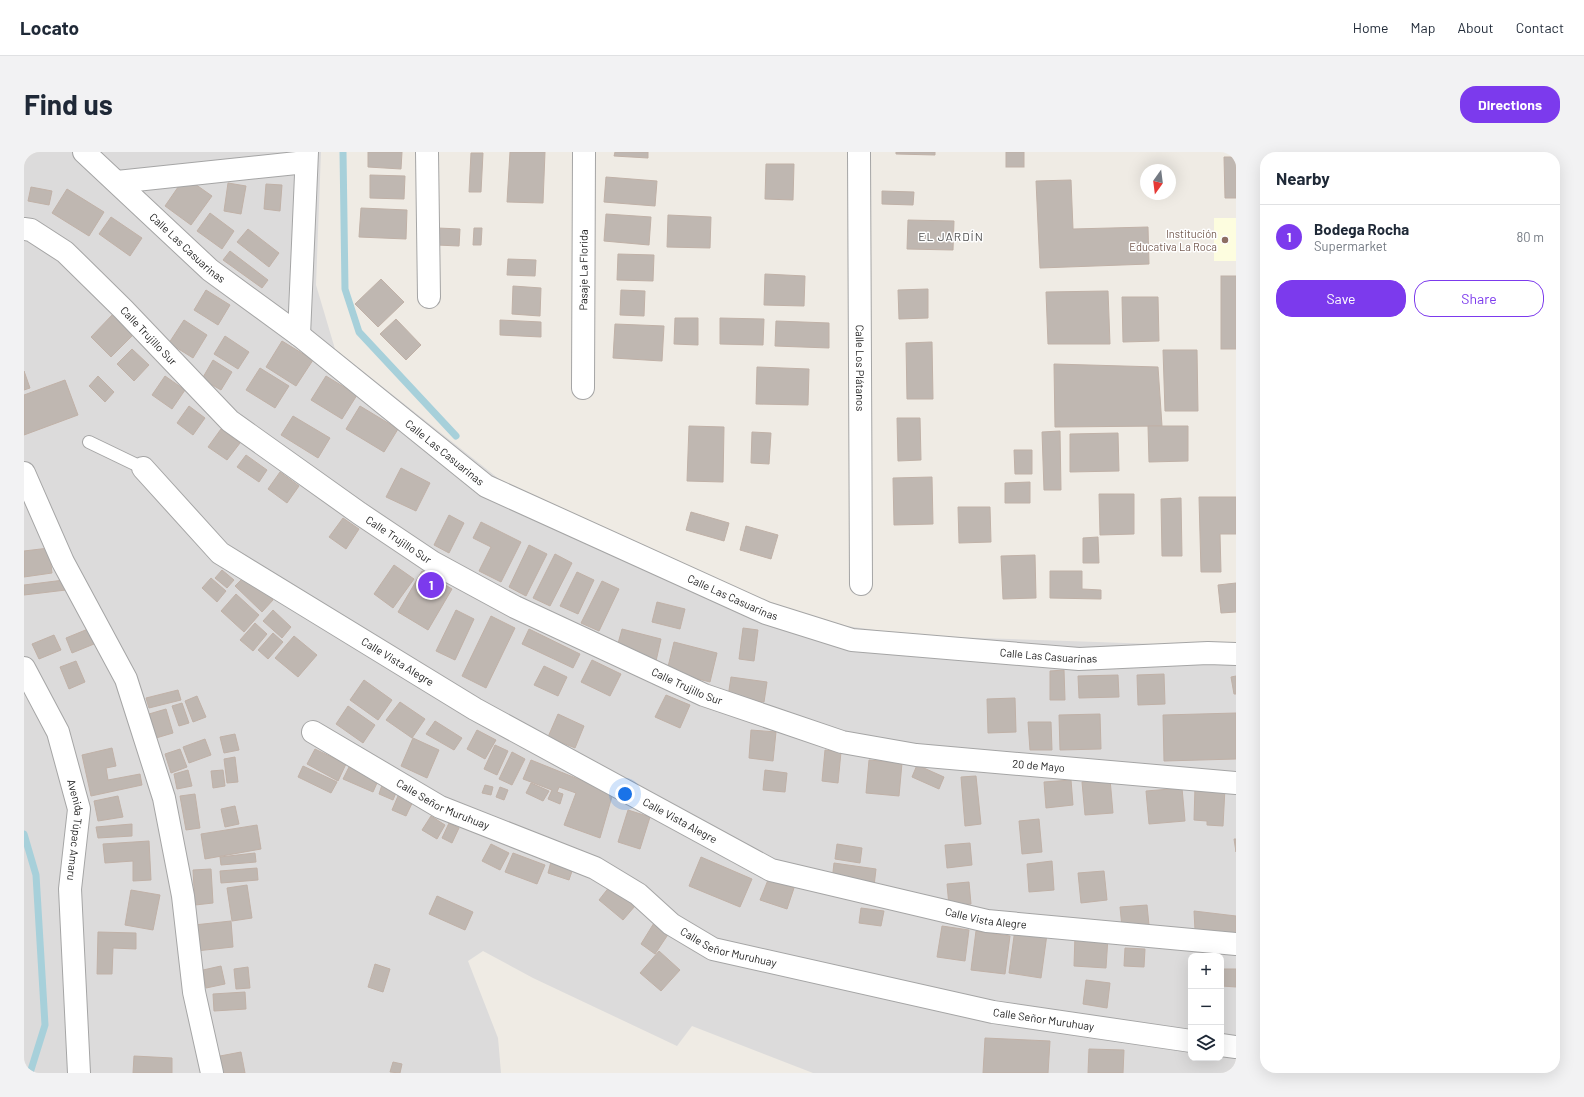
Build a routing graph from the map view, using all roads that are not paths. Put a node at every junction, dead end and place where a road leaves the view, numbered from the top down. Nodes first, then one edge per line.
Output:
1 (84, 152) edge
2 (427, 152) edge
3 (584, 152) edge
4 (859, 152) edge
5 (306, 157) edge
6 (117, 182) junction
7 (24, 229) edge
8 (429, 297) dead end
9 (300, 335) junction
10 (584, 388) dead end
11 (89, 442) dead end
12 (143, 468) joint
13 (24, 473) edge
14 (861, 584) dead end
15 (1236, 654) edge
16 (24, 668) edge
17 (313, 732) dead end
18 (842, 742) joint
19 (1236, 783) edge
20 (1236, 944) edge
21 (1188, 1041) edge
22 (1224, 1046) edge
23 (1236, 1048) edge
24 (79, 1073) edge
25 (212, 1073) edge

1 - 6 street, Calle Las Casuarinas
2 - 8 street
3 - 10 street, Pasaje La Florida
4 - 14 street, Calle Los Plátanos
5 - 6 street
5 - 9 street
6 - 9 street, Calle Las Casuarinas
7 - 18 street, Calle Trujillo Sur
9 - 15 street, Calle Las Casuarinas
11 - 12 lane
12 - 20 street, Calle Vista Alegre
13 - 25 street
16 - 24 street, Avenida Túpac Amaru
17 - 21 street, Calle Señor Muruhuay
18 - 19 street, 20 de Mayo
22 - 23 street

